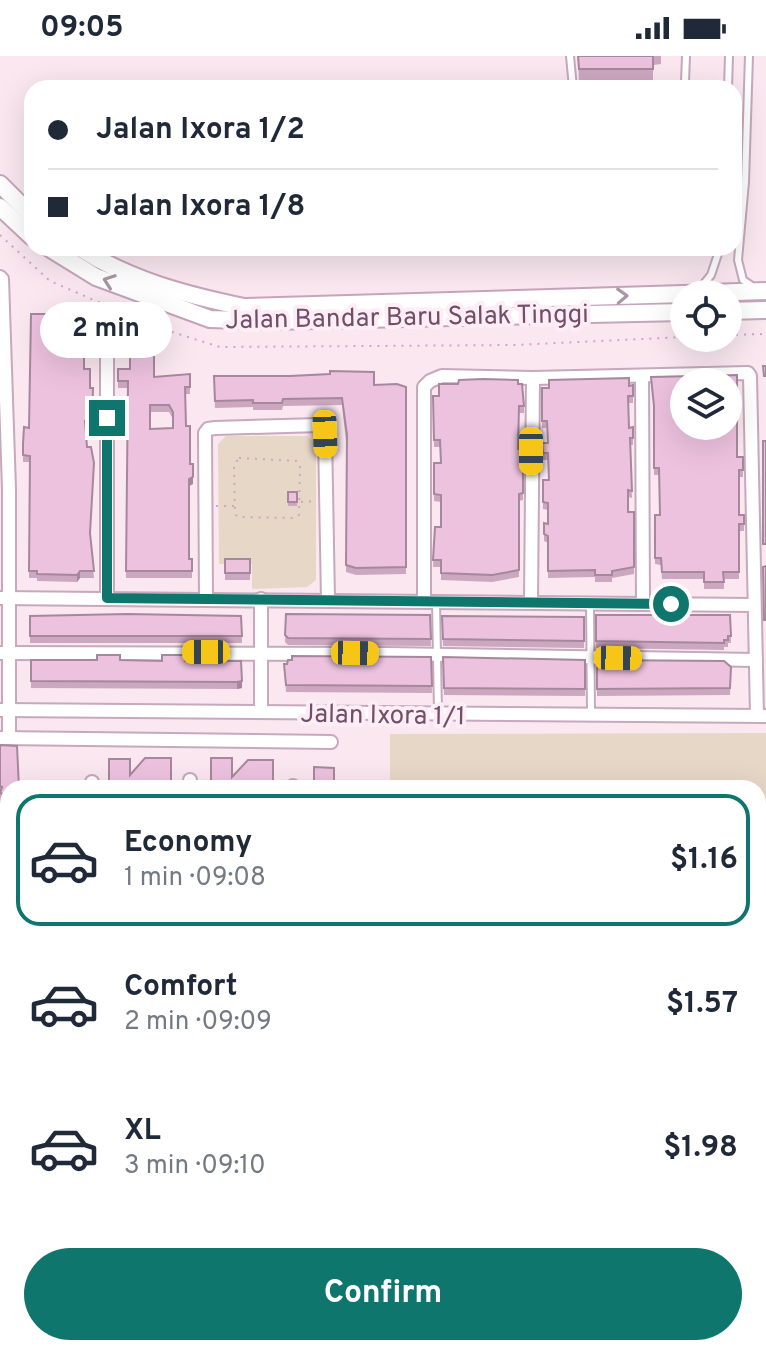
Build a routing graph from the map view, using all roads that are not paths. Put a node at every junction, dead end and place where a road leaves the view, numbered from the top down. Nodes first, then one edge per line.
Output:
1 (570, 56) edge
2 (686, 56) edge
3 (729, 56) edge
4 (749, 56) edge
5 (572, 80) edge
6 (685, 80) edge
7 (728, 80) edge
8 (0, 184) edge
9 (0, 207) edge
10 (24, 208) edge
11 (742, 215) edge
12 (24, 230) edge
13 (62, 256) edge
14 (93, 256) edge
15 (717, 256) edge
16 (738, 256) edge
17 (0, 277) edge
18 (707, 280) edge
19 (763, 291) edge
20 (742, 292) edge
21 (670, 294) edge
22 (766, 310) edge
23 (742, 311) edge
24 (670, 312) edge
25 (107, 358) dead end
26 (642, 376) junction
27 (533, 378) junction
28 (5, 489) edge
29 (760, 533) edge
30 (4, 598) edge
31 (107, 598) junction
32 (206, 598) junction
33 (261, 599) junction
34 (328, 600) junction
35 (430, 601) junction
36 (531, 602) junction
37 (590, 602) junction
38 (643, 603) junction
39 (754, 605) junction
40 (4, 653) edge
41 (261, 653) junction
42 (437, 654) junction
43 (590, 658) junction
44 (756, 660) junction
45 (5, 710) edge
46 (261, 712) junction
47 (591, 713) junction
48 (438, 715) junction
49 (761, 716) edge
50 (5, 738) edge
51 (331, 742) dead end

1 - 5 lane
2 - 6 lane
3 - 7 lane
4 - 11 lane
8 - 10 main road
9 - 12 main road
24 -> 13 main road, Jalan Bandar Baru Salak Tinggi
14 -> 21 main road, Jalan Bandar Baru Salak Tinggi
15 - 18 lane
16 - 19 lane
17 - 28 street
19 - 20 main road, Jalan Bandar Baru Salak Tinggi
22 - 23 main road
25 - 31 street
26 - 27 street
26 - 29 street
26 - 38 street
27 - 35 street
27 - 36 street
28 - 30 street
29 - 39 street
30 - 31 street
30 - 40 street
31 - 32 street
32 - 33 street
32 - 34 street
33 - 34 street
33 - 41 street
34 - 35 street
35 - 36 street
35 - 42 lane
36 - 37 street
37 - 38 street
37 - 43 lane
38 - 39 street
39 - 44 street
40 - 41 street
40 - 45 street
41 - 42 street
41 - 46 street
42 - 43 street
42 - 48 lane
43 - 44 street
43 - 47 lane
44 - 49 street
45 - 46 street, Jalan Ixora 1/1
45 - 50 street
46 - 48 street, Jalan Ixora 1/1
47 - 48 street, Jalan Ixora 1/1
47 - 49 street, Jalan Ixora 1/1
50 - 51 street

